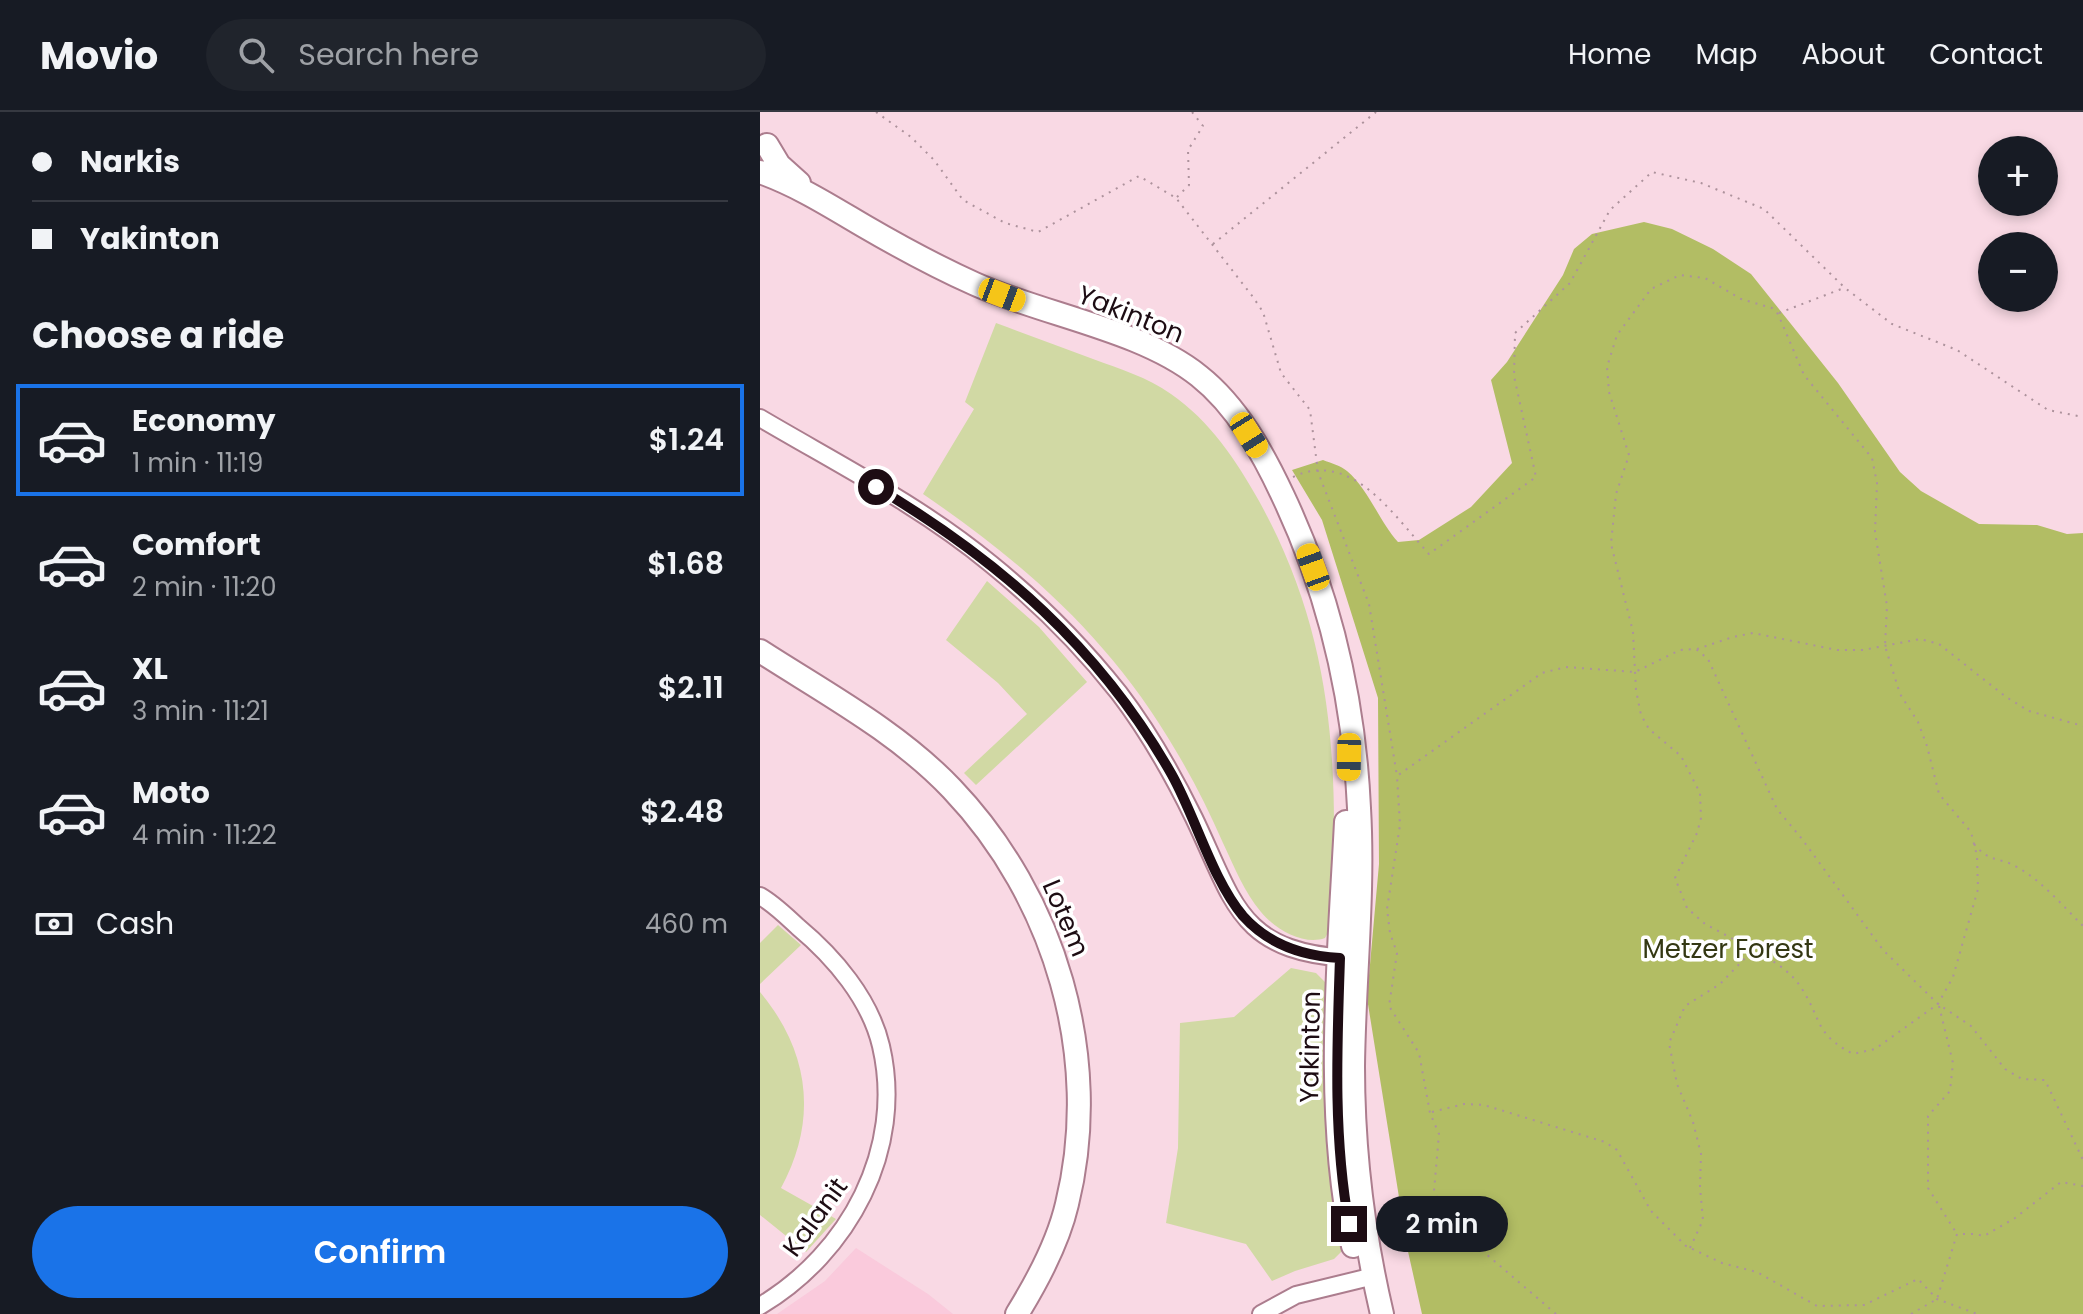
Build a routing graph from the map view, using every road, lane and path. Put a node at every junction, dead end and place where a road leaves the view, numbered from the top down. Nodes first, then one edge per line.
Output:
1 (876, 112) edge
2 (1192, 112) edge
3 (1376, 112) edge
4 (762, 154) edge
5 (1176, 198) junction
6 (1212, 245) junction
7 (1845, 288) junction
8 (1778, 314) junction
9 (2083, 417) edge
10 (760, 418) edge
11 (1318, 472) junction
12 (1278, 485) junction
13 (1885, 646) junction
14 (1696, 649) junction
15 (760, 651) edge
16 (1635, 672) junction
17 (2083, 726) edge
18 (1397, 776) junction
19 (1974, 843) junction
20 (760, 896) edge
21 (2083, 926) edge
22 (1763, 955) junction
23 (1348, 958) junction
24 (1938, 1004) junction
25 (1430, 1113) junction
26 (2083, 1160) edge
27 (2083, 1186) edge
28 (1957, 1234) junction
29 (1690, 1248) junction
30 (1367, 1277) junction
31 (1937, 1299) junction
32 (760, 1306) edge
33 (1017, 1314) edge
34 (1261, 1314) edge
35 (1371, 1314) edge
36 (1382, 1314) edge
37 (1556, 1314) edge
38 (1911, 1314) edge
39 (1977, 1314) edge

1 - 5 path
2 - 5 path
3 - 6 path
4 - 12 street, Yakinton
5 - 6 path
6 - 11 path
7 - 8 path
7 - 9 path
7 - 11 path
8 - 13 path
8 - 16 path
10 - 23 street
11 - 12 path
11 - 18 path
12 - 23 street, Yakinton
13 - 14 path
13 - 17 path
13 - 19 path
14 - 16 path
14 - 24 path
15 - 33 street, Lotem
16 - 18 path
16 - 22 path
18 - 25 path
19 - 21 path
19 - 24 path
20 - 32 street, Kalanit
22 - 24 path
22 - 29 path
23 - 30 street, Yakinton
24 - 26 path
24 - 28 path
25 - 29 path
25 - 37 path
27 - 28 path
28 - 31 path
29 - 31 path
30 - 34 street
30 - 35 street, Yakinton
30 - 36 street, Yakinton
31 - 38 path
31 - 39 path

